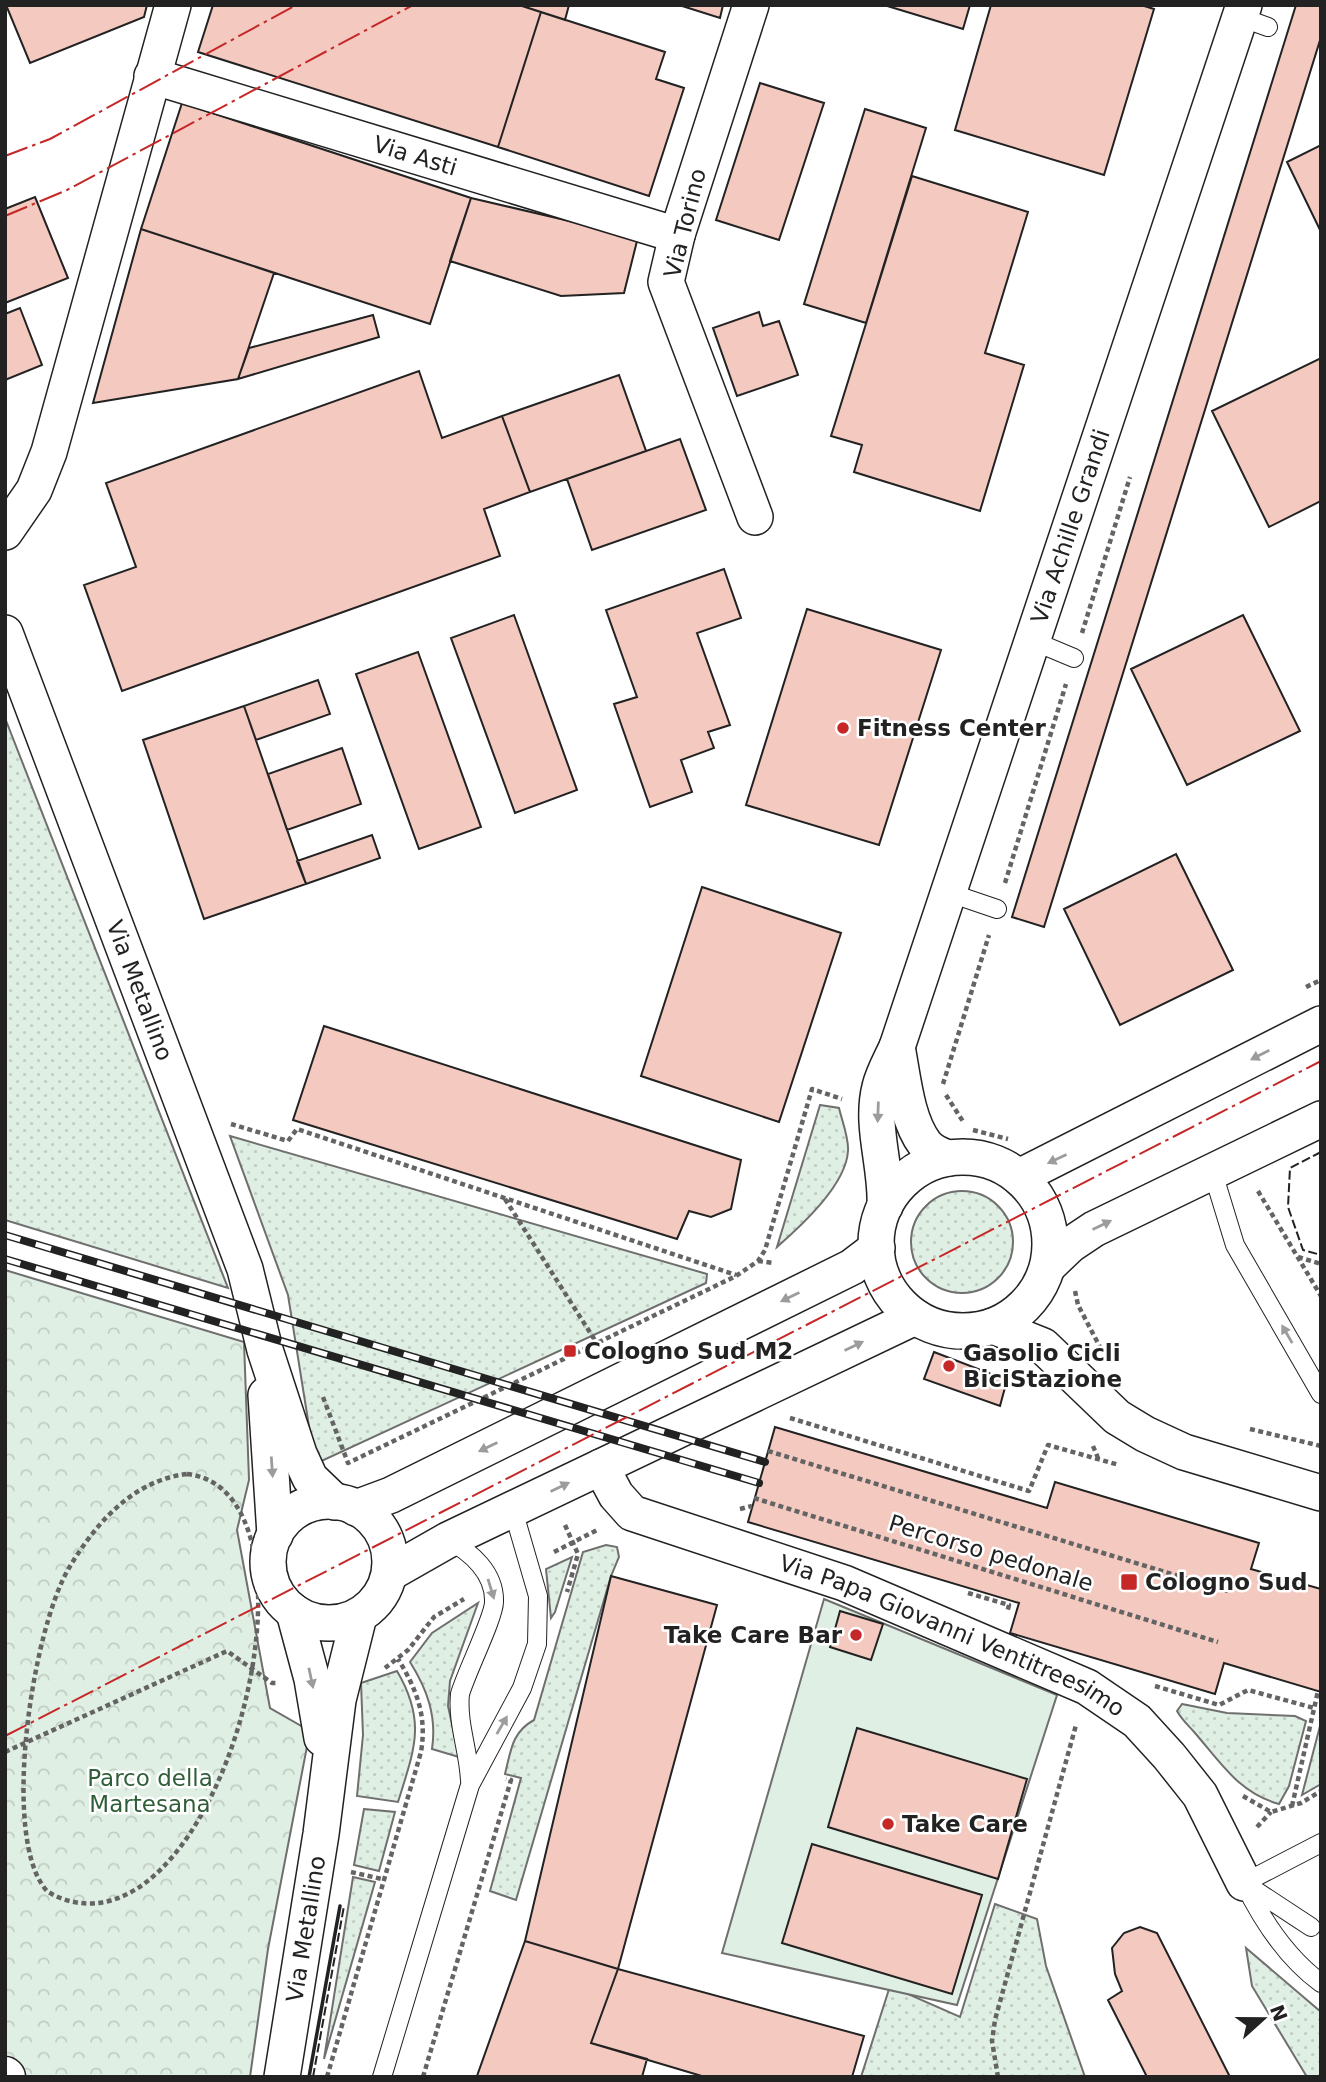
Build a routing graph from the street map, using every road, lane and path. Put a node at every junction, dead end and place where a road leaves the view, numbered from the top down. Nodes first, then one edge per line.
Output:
1 (173, 5) edge
2 (751, 5) edge
3 (1251, 16) edge
4 (152, 76) junction
5 (677, 235) junction
6 (1130, 474) dead end
7 (755, 517) dead end
8 (5, 531) edge
9 (5, 633) edge
10 (1031, 640) junction
11 (1074, 658) junction
12 (947, 892) junction
13 (997, 909) junction
14 (1321, 980) edge
15 (1296, 992) dead end
16 (1321, 1024) edge
17 (897, 1047) junction
18 (849, 1101) dead end
19 (187, 1111) junction
20 (1321, 1119) edge
21 (1017, 1134) dead end
22 (948, 1158) junction
23 (1226, 1166) junction
24 (1019, 1177) junction
25 (504, 1198) junction
26 (885, 1206) junction
27 (877, 1248) junction
28 (1297, 1256) junction
29 (758, 1261) junction
30 (779, 1264) dead end
31 (1321, 1264) edge
32 (736, 1276) junction
33 (1043, 1278) junction
34 (1321, 1296) edge
35 (1078, 1304) dead end
36 (993, 1326) junction
37 (925, 1329) junction
38 (598, 1345) junction
39 (1101, 1348) dead end
40 (265, 1350) junction
41 (967, 1350) dead end
42 (1069, 1369) junction
43 (319, 1387) dead end
44 (1321, 1394) edge
45 (788, 1418) dead end
46 (1243, 1428) dead end
47 (1090, 1439) dead end
48 (1321, 1446) edge
49 (768, 1451) dead end
50 (1098, 1458) junction
51 (1124, 1466) dead end
52 (601, 1467) junction
53 (1321, 1493) edge
54 (754, 1498) dead end
55 (345, 1505) junction
56 (752, 1506) dead end
57 (513, 1510) junction
58 (733, 1511) dead end
59 (561, 1518) dead end
60 (606, 1526) dead end
61 (275, 1535) junction
62 (448, 1540) junction
63 (573, 1543) junction
64 (551, 1554) dead end
65 (390, 1573) junction
66 (1231, 1592) dead end
67 (566, 1594) dead end
68 (468, 1597) dead end
69 (294, 1612) junction
70 (359, 1616) junction
71 (1218, 1642) dead end
72 (398, 1659) junction
73 (252, 1669) junction
74 (380, 1670) dead end
75 (312, 1679) junction
76 (1147, 1684) dead end
77 (1318, 1691) dead end
78 (1314, 1708) junction
79 (1079, 1713) dead end
80 (16, 1747) junction
81 (5, 1752) edge
82 (16, 1759) dead end
83 (498, 1776) dead end
84 (326, 1778) junction
85 (470, 1785) junction
86 (1292, 1806) dead end
87 (1321, 1843) edge
88 (23, 1861) dead end
89 (1244, 1883) junction
90 (1311, 1927) dead end
91 (1321, 1983) edge
92 (282, 2077) edge
93 (327, 2077) edge
94 (382, 2077) edge
95 (423, 2077) edge
96 (999, 2077) edge

1 - 4 street
2 - 5 street, Via Torino
3 - 10 street, Via Achille Grandi
4 - 5 street, Via Asti
4 - 8 street
5 - 7 street, Via Torino
6 - 11 path
9 - 19 street, Via Metallino
10 - 11 lane
10 - 12 street, Via Achille Grandi
11 - 13 path
12 - 13 lane
12 - 17 street, Via Achille Grandi
13 - 21 path
14 - 15 path
16 -> 24 street
17 - 22 street, Via Achille Grandi
17 -> 26 street, Via Achille Grandi
18 - 29 path
19 - 25 path
19 - 40 street, Via Metallino
20 - 23 street
22 - 24 street
22 - 26 street
23 - 28 path
33 -> 23 street
44 -> 23 lane
24 - 33 street
25 - 32 path
25 - 38 path
26 - 27 street
27 - 37 street
27 -> 55 street
28 - 31 path
28 - 34 path
29 - 30 path
29 - 32 path
32 - 38 path
33 - 36 street
33 - 42 street
35 - 39 path
36 - 37 street
36 - 42 street
37 - 41 path
52 -> 37 street
38 - 43 path
40 - 55 street, Via Metallino
40 -> 61 street, Via Metallino
42 - 53 street
45 - 50 path
46 - 48 path
47 - 50 path
49 - 66 path, Percorso pedonale
50 - 51 path
57 -> 52 street
52 - 89 street, Via Papa Giovanni Ventitreesimo
54 - 71 path, Percorso pedonale
55 - 61 street
55 - 65 street
56 - 58 path
57 - 62 street
85 -> 57 lane
59 - 63 path
60 - 63 path
61 - 69 street
62 - 65 street
62 -> 85 lane
63 - 64 path
63 - 67 path
65 - 70 street
68 - 72 path
69 - 70 street
69 -> 75 street, Via Metallino
70 - 84 street, Via Metallino
72 - 74 path
72 - 93 path
73 - 75 path
73 - 80 path
73 - 80 path
73 - 88 path
75 - 84 street, Via Metallino
76 - 78 path
77 - 78 path
78 - 86 path
79 - 96 path
80 - 81 path
80 - 82 path
83 - 95 path
84 - 92 street, Via Metallino
85 - 94 lane
87 - 89 lane
89 - 90 lane
89 - 91 lane, Via Papa Giovanni Ventitreesimo

